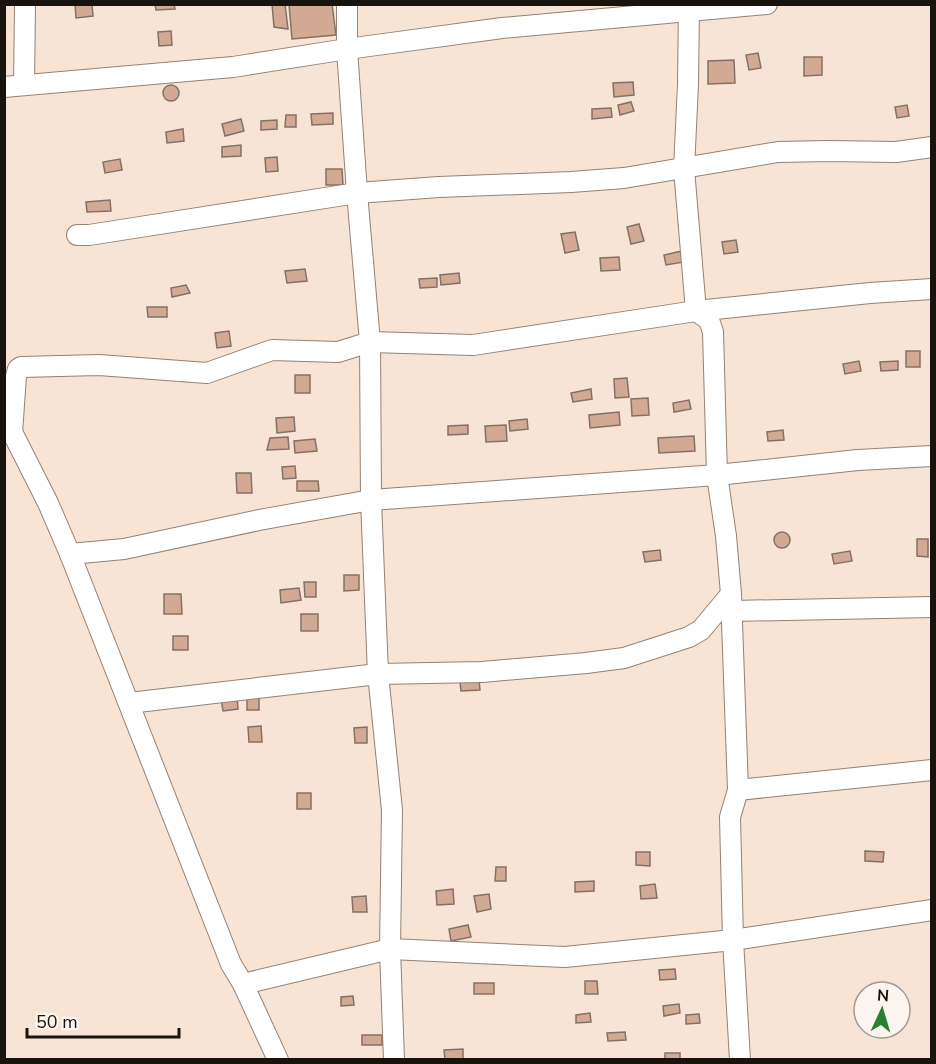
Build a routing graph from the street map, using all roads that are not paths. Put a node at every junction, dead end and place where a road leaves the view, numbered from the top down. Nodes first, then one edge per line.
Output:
1 (25, 4) edge
2 (347, 4) edge
3 (767, 4) edge
4 (689, 8) edge
5 (347, 49) junction
6 (14, 86) edge
7 (932, 147) edge
8 (684, 169) junction
9 (357, 193) junction
10 (77, 235) dead end
11 (932, 289) edge
12 (696, 311) junction
13 (370, 342) junction
14 (8, 425) edge
15 (932, 456) edge
16 (717, 475) junction
17 (371, 500) junction
18 (70, 554) junction
19 (732, 603) junction
20 (932, 607) edge
21 (378, 674) junction
22 (129, 704) junction
23 (932, 770) edge
24 (738, 790) junction
25 (932, 910) edge
26 (733, 940) junction
27 (390, 949) junction
28 (243, 984) junction
29 (278, 1059) edge
30 (394, 1059) edge
31 (740, 1059) edge

1 - 6 street
2 - 5 street
3 - 4 street
4 - 5 street
4 - 8 street
5 - 6 street
5 - 9 street
7 - 8 street
8 - 9 street
8 - 12 street
9 - 10 street
9 - 13 street
11 - 12 street
12 - 13 street
12 - 16 street
13 - 14 street
13 - 17 street
14 - 18 street
15 - 16 street
16 - 17 street
16 - 19 street
17 - 18 street
17 - 21 street
18 - 22 street
19 - 20 street
19 - 21 street
19 - 24 street
21 - 22 street
21 - 27 street
22 - 28 street
23 - 24 street
24 - 26 street
25 - 26 street
26 - 27 street
26 - 31 street
27 - 28 street
27 - 30 street
28 - 29 street

